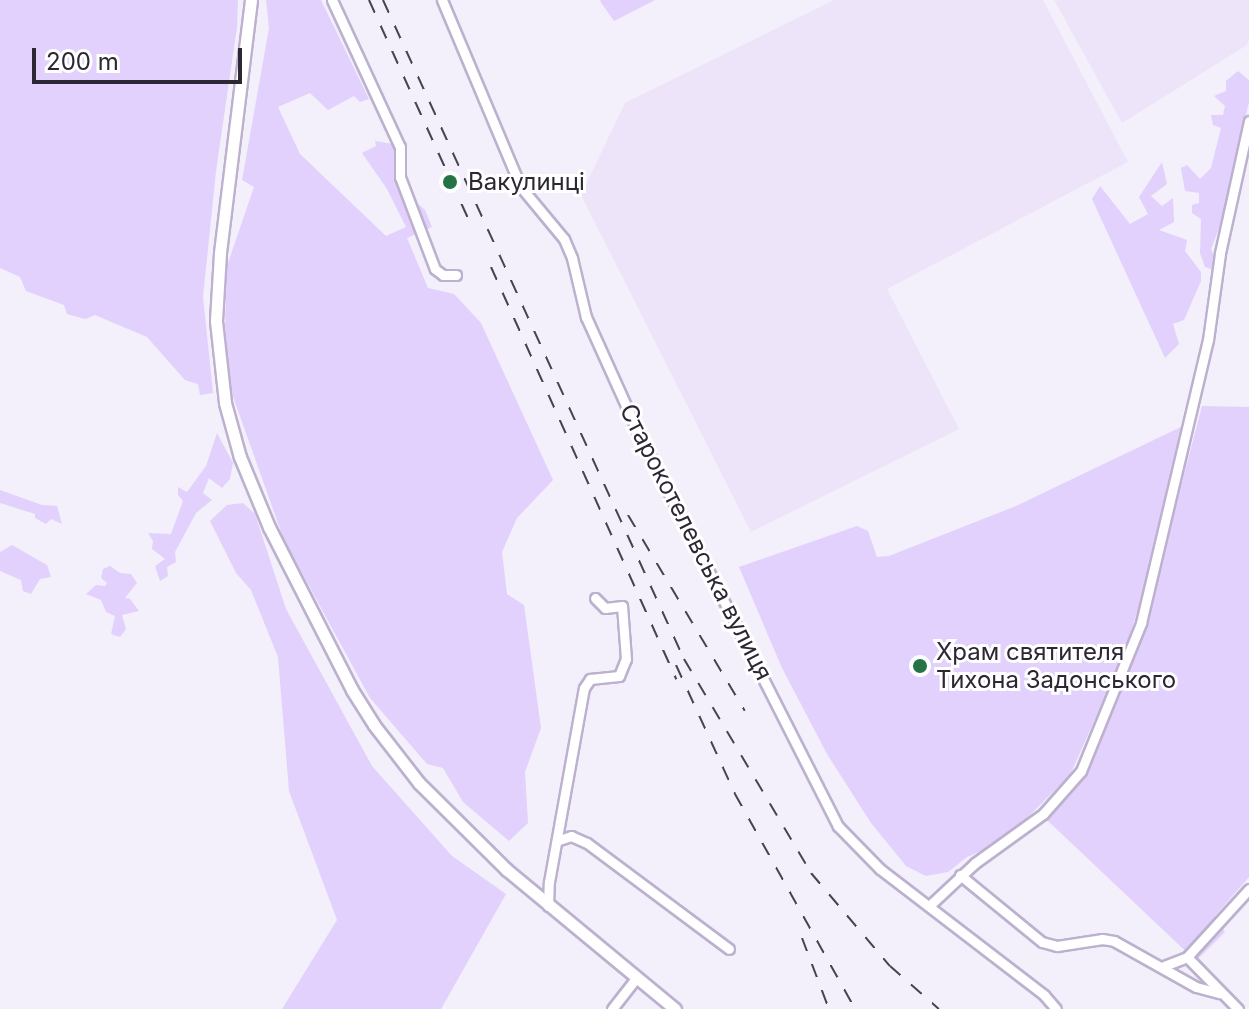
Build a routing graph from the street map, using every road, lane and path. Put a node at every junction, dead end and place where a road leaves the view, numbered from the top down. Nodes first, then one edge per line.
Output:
1 (251, 0) edge
2 (332, 0) edge
3 (442, 0) edge
4 (1249, 121) edge
5 (456, 275) dead end
6 (595, 598) dead end
7 (559, 840) junction
8 (960, 875) junction
9 (1249, 889) edge
10 (548, 906) junction
11 (929, 906) junction
12 (729, 949) dead end
13 (1187, 957) junction
14 (1164, 966) junction
15 (636, 978) junction
16 (1219, 993) junction
17 (612, 1009) edge
18 (675, 1009) edge
19 (1056, 1009) edge
20 (1238, 1009) edge

1 - 10 main road
2 - 5 street
3 - 11 street, Старокотелевська вулиця
4 - 8 street
6 - 7 street
7 - 10 street
7 - 12 street
8 - 11 street
8 - 14 street
9 - 13 street
10 - 15 main road
11 - 19 street, Старокотелевська вулиця
13 - 14 street
13 - 16 street
14 - 16 street
15 - 17 street
15 - 18 main road
16 - 20 street

